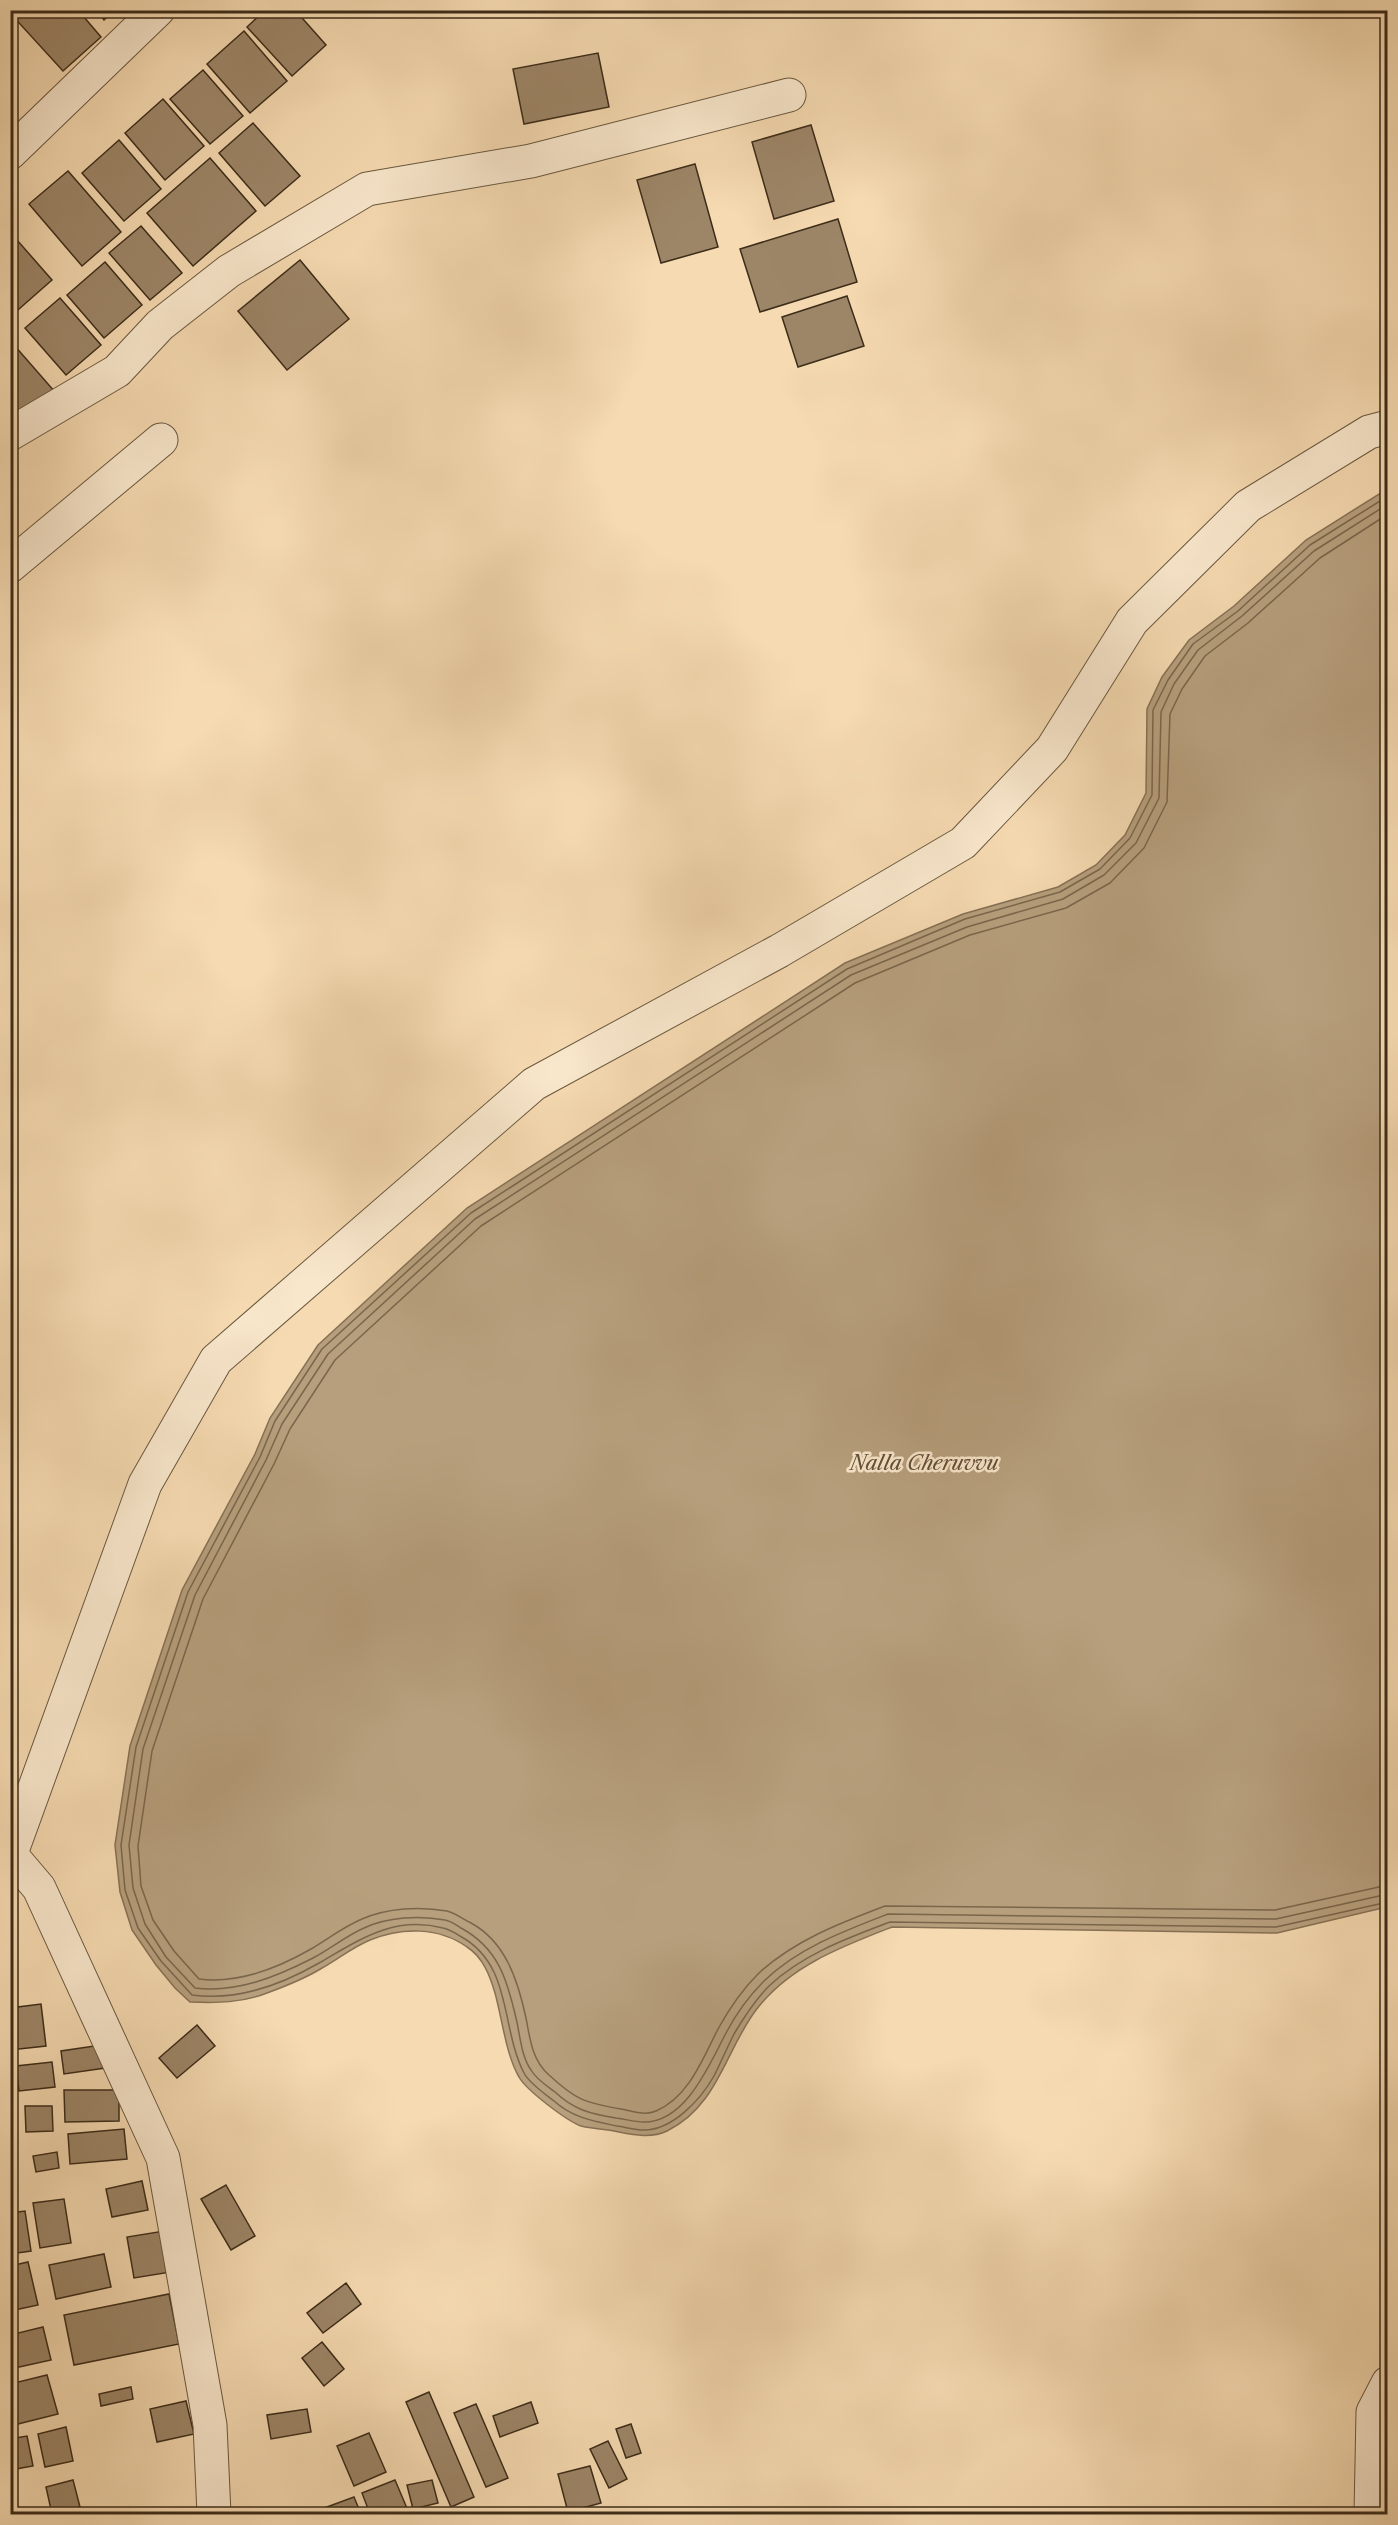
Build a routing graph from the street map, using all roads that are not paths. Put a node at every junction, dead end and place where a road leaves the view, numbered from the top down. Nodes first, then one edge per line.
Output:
1 (158, 10) edge
2 (789, 95) dead end
3 (10, 153) edge
4 (1388, 427) edge
5 (10, 434) edge
6 (161, 440) dead end
7 (10, 566) edge
8 (11, 1856) edge
9 (1388, 2383) edge
10 (214, 2514) edge
11 (1371, 2514) edge

1 - 3 street
2 - 5 street
4 - 8 street
6 - 7 street
8 - 10 street
9 - 11 street

